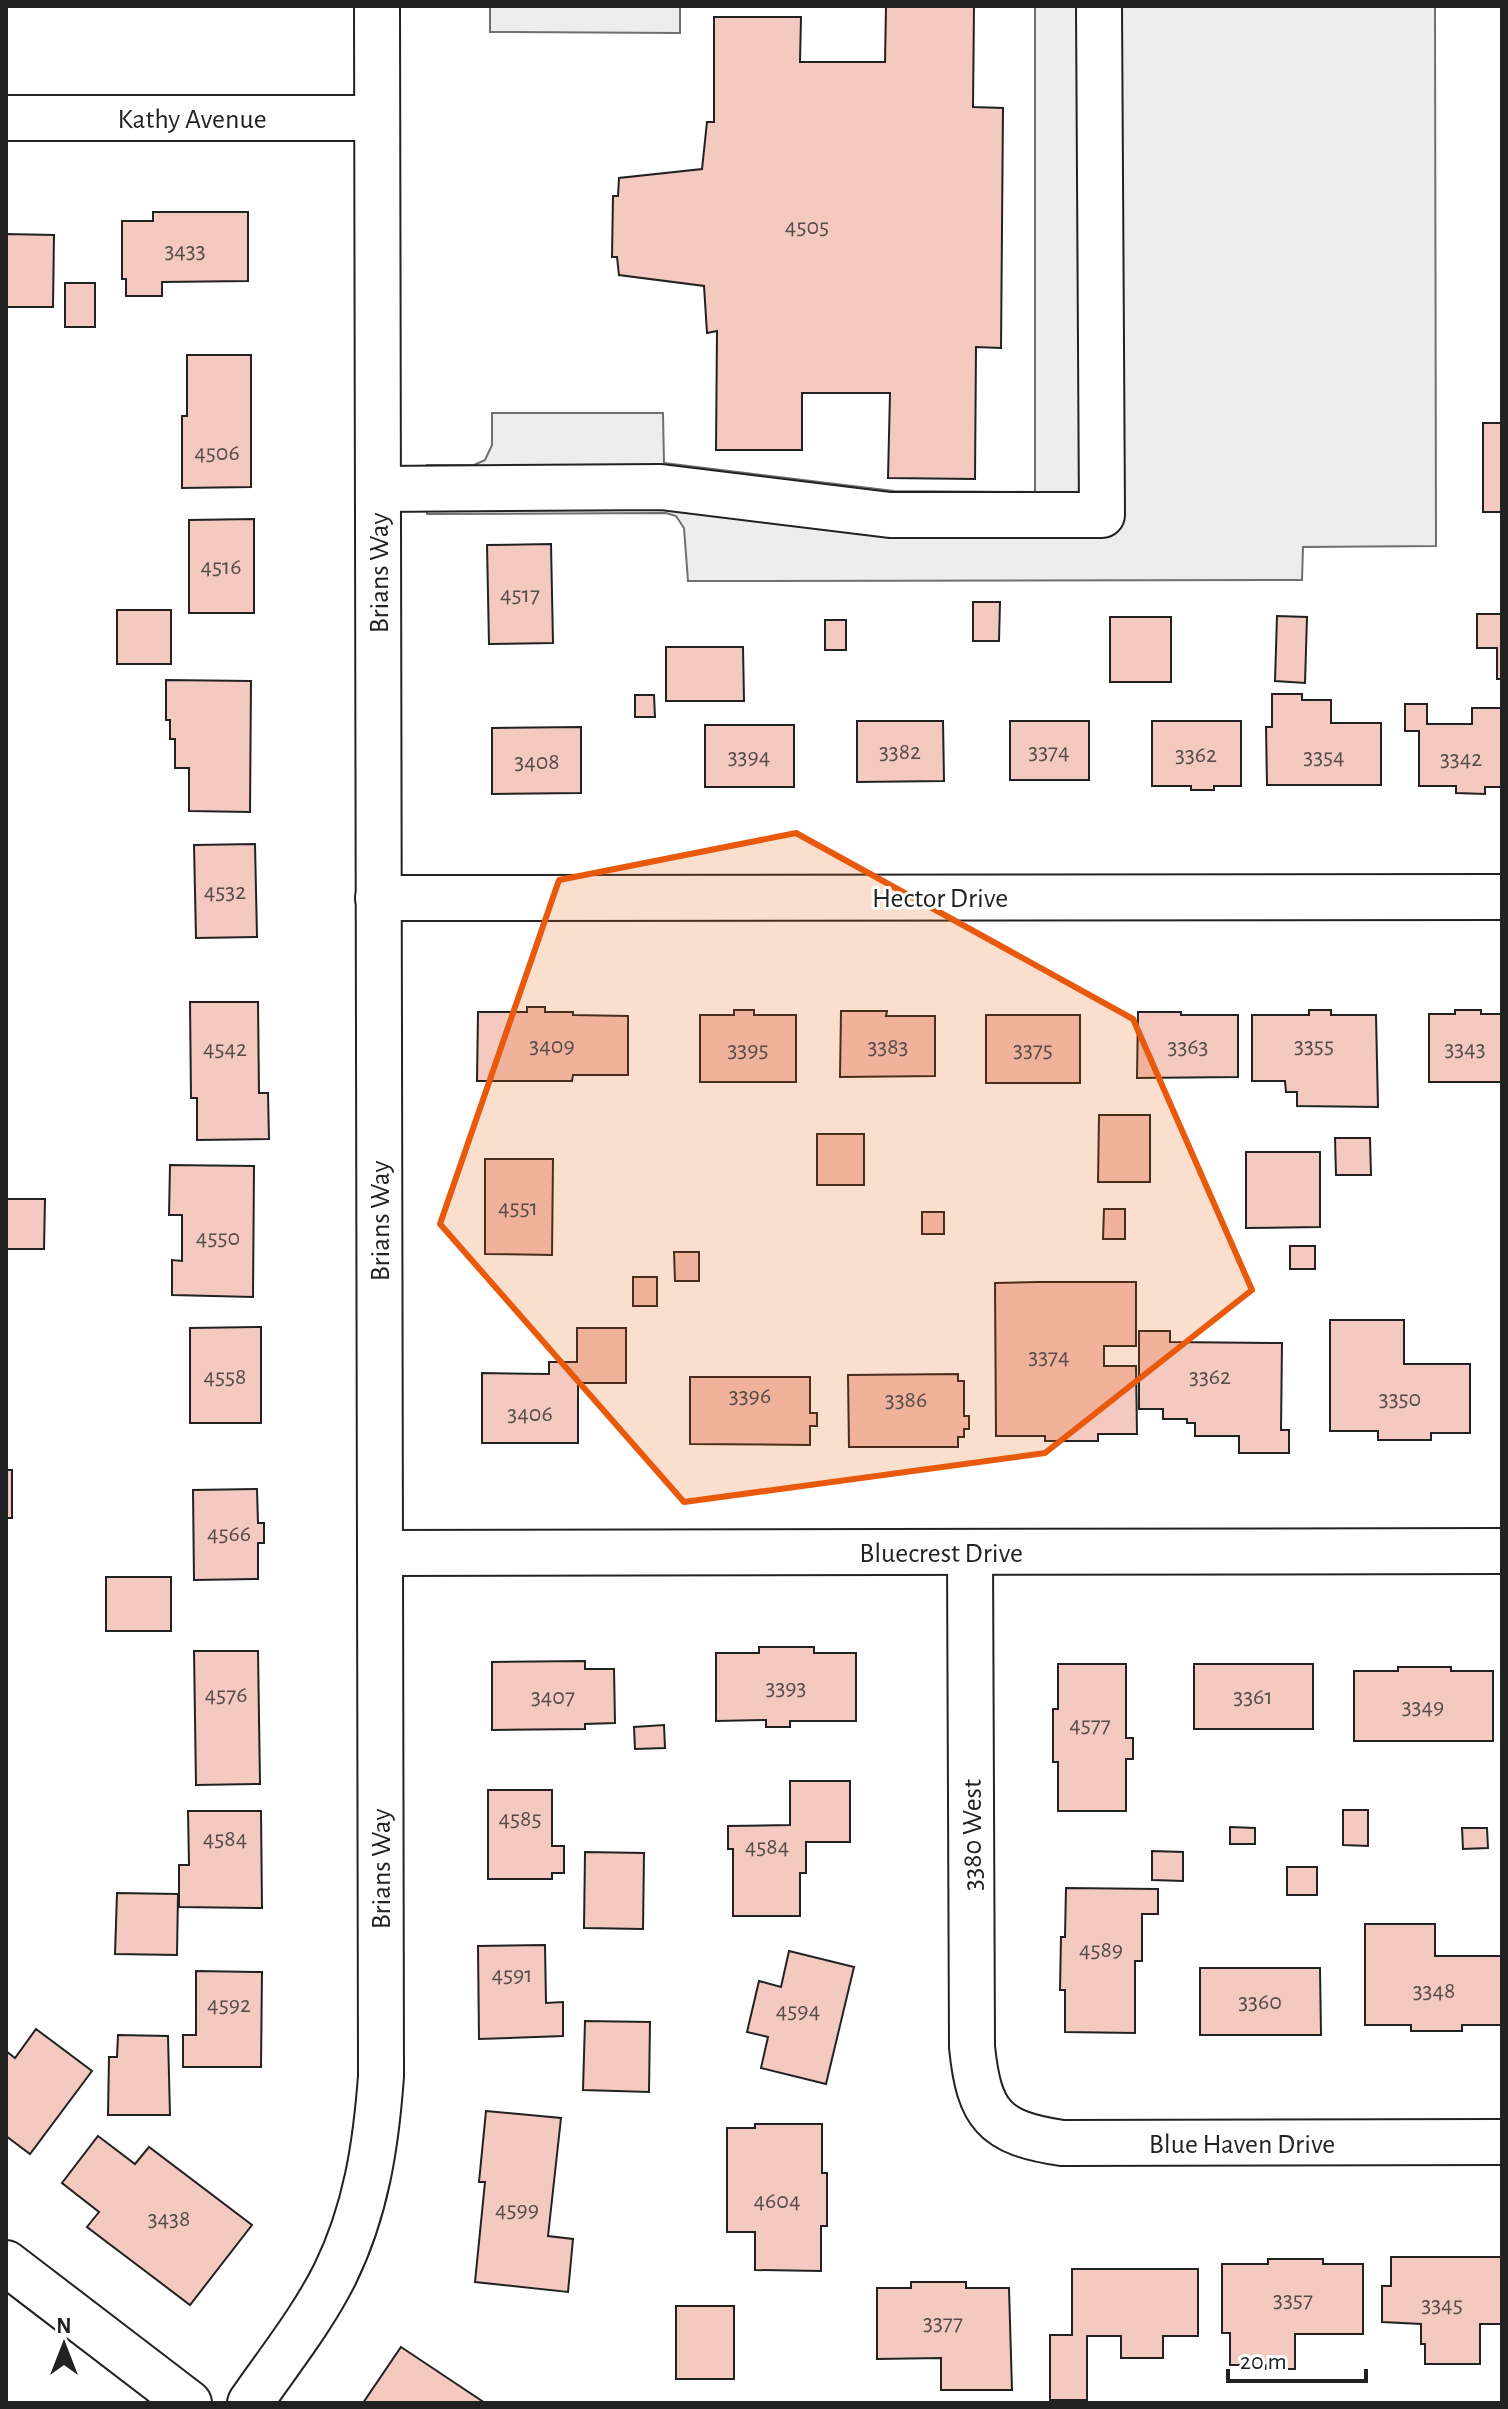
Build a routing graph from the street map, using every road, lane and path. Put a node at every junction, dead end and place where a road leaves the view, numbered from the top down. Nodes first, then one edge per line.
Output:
1 (377, 6) edge
2 (1099, 6) edge
3 (6, 118) edge
4 (377, 118) junction
5 (378, 489) junction
6 (1502, 897) edge
7 (378, 898) junction
8 (1502, 1551) edge
9 (970, 1552) junction
10 (380, 1553) junction
11 (989, 2115) joint
12 (1502, 2142) edge
13 (6, 2263) edge
14 (189, 2403) edge
15 (250, 2403) edge

1 - 4 street, Brians Way
2 - 5 street
3 - 4 street, Kathy Avenue
4 - 5 street, Brians Way
5 - 7 street, Brians Way
6 - 7 street, Hector Drive
7 - 10 street, Brians Way
8 - 9 street, Bluecrest Drive
9 - 10 street, Bluecrest Drive
9 - 11 street, 3380 West
10 - 15 street, Brians Way
11 - 12 street, Blue Haven Drive
13 - 14 street

